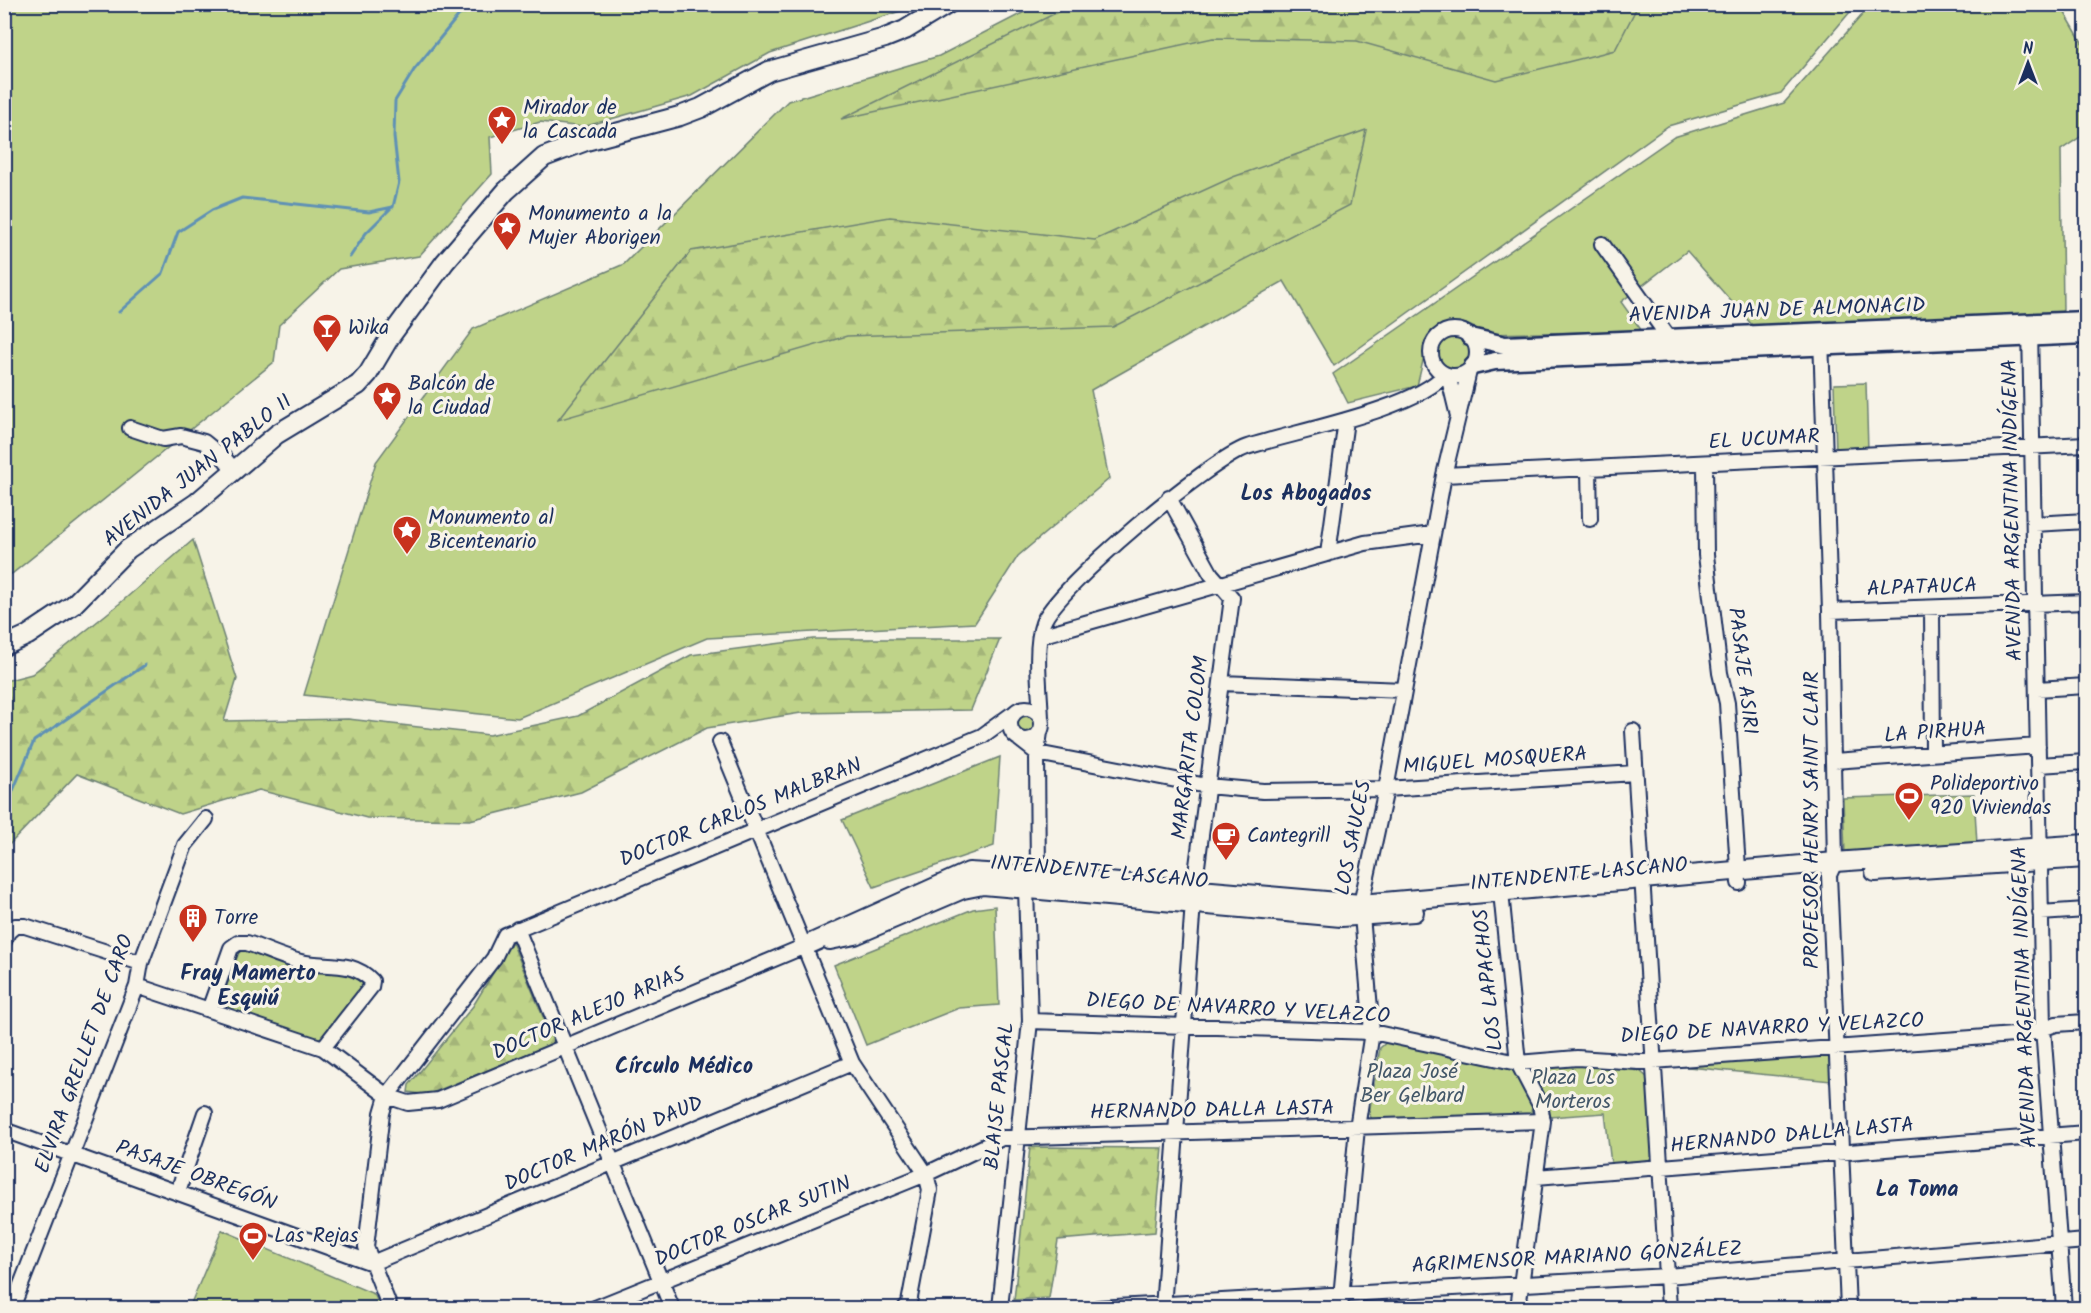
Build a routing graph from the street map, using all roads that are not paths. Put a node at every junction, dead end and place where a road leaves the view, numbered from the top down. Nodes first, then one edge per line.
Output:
1 (948, 4) edge
2 (1602, 244) dead end
3 (2086, 320) edge
4 (2030, 330) junction
5 (2086, 335) edge
6 (1470, 337) junction
7 (1669, 338) junction
8 (1821, 339) junction
9 (1432, 358) junction
10 (1471, 368) junction
11 (1447, 375) junction
12 (1419, 393) junction
13 (1458, 416) junction
14 (1346, 420) junction
15 (130, 428) dead end
16 (2086, 444) edge
17 (2033, 447) junction
18 (1824, 458) junction
19 (1705, 464) junction
20 (1589, 469) junction
21 (234, 470) junction
22 (1444, 475) junction
23 (1169, 498) junction
24 (1590, 519) dead end
25 (2086, 521) edge
26 (2034, 524) junction
27 (1432, 534) junction
28 (1328, 554) junction
29 (1221, 584) junction
30 (2086, 602) edge
31 (2036, 605) junction
32 (1932, 608) junction
33 (1830, 611) junction
34 (1040, 636) junction
35 (4, 646) edge
36 (1039, 680) junction
37 (1221, 683) junction
38 (2086, 686) edge
39 (2037, 689) junction
40 (1404, 690) junction
41 (1015, 712) junction
42 (1041, 725) junction
43 (1633, 731) dead end
44 (982, 736) junction
45 (1016, 736) junction
46 (720, 742) dead end
47 (2038, 746) junction
48 (1037, 753) junction
49 (1933, 754) junction
50 (1834, 761) junction
51 (2086, 762) edge
52 (2039, 765) junction
53 (1635, 773) junction
54 (1207, 786) junction
55 (1386, 789) junction
56 (206, 819) dead end
57 (755, 831) junction
58 (2086, 844) edge
59 (2040, 854) junction
60 (2086, 858) edge
61 (1832, 868) junction
62 (1738, 877) junction
63 (1032, 882) junction
64 (1642, 886) junction
65 (1193, 896) junction
66 (1502, 898) junction
67 (1362, 910) junction
68 (2086, 910) edge
69 (2040, 913) junction
70 (517, 929) junction
71 (4, 941) edge
72 (805, 946) junction
73 (141, 963) junction
74 (137, 986) junction
75 (209, 1010) junction
76 (1030, 1021) junction
77 (2086, 1022) edge
78 (1185, 1027) junction
79 (2043, 1028) junction
80 (1372, 1032) junction
81 (565, 1046) junction
82 (322, 1048) junction
83 (1836, 1048) junction
84 (1652, 1061) junction
85 (852, 1063) junction
86 (1518, 1063) junction
87 (387, 1096) junction
88 (205, 1113) dead end
89 (1543, 1121) junction
90 (1357, 1128) junction
91 (4, 1130) edge
92 (2086, 1132) edge
93 (1178, 1134) junction
94 (1017, 1136) junction
95 (2051, 1136) junction
96 (70, 1153) junction
97 (1840, 1153) junction
98 (612, 1163) junction
99 (1659, 1167) junction
100 (926, 1174) junction
101 (1536, 1177) junction
102 (178, 1191) junction
103 (2086, 1241) edge
104 (2059, 1244) junction
105 (1846, 1261) junction
106 (372, 1263) junction
107 (1667, 1276) junction
108 (661, 1282) junction
109 (1521, 1284) junction
110 (1342, 1293) junction
111 (1163, 1306) edge
112 (12, 1308) edge
113 (390, 1308) edge
114 (595, 1308) edge
115 (672, 1308) edge
116 (905, 1308) edge
117 (1000, 1308) edge
118 (1098, 1308) edge
119 (1340, 1308) edge
120 (1518, 1308) edge
121 (1669, 1308) edge
122 (1848, 1308) edge
123 (2064, 1308) edge

1 - 21 main road, AVENIDA JUAN PABLO II
2 - 7 street
3 - 4 street
4 - 5 street
4 - 8 street
4 - 17 street, AVENIDA ARGENTINA INDÍGENA
6 - 7 street, AVENIDA JUAN DE ALMONACID
6 - 9 street
6 - 10 street
7 - 8 street, AVENIDA JUAN DE ALMONACID
8 - 10 street
8 - 18 street, PROFESOR HENRY SAINT CLAIR
9 - 11 street
9 - 12 street
10 - 11 street
10 - 13 street, LOS SAUCES
11 - 12 street
11 - 13 street, LOS SAUCES
12 - 14 street
13 - 22 street, LOS SAUCES
14 - 23 street
14 - 28 street
15 - 21 street
16 - 17 street, EL UCUMAR
17 - 18 street, EL UCUMAR
17 - 26 street, AVENIDA ARGENTINA INDÍGENA
18 - 19 street, EL UCUMAR
18 - 33 street, PROFESOR HENRY SAINT CLAIR
19 - 20 street, EL UCUMAR
19 - 62 street, PASAJE ASIRI
20 - 22 street, EL UCUMAR
20 - 24 street
21 - 35 main road, AVENIDA JUAN PABLO II
22 - 27 street, LOS SAUCES
23 - 29 street, MARGARITA COLOM
23 - 34 street
25 - 26 street
26 - 31 street, AVENIDA ARGENTINA INDÍGENA
27 - 28 street
27 - 40 street, LOS SAUCES
28 - 29 street
29 - 34 street
29 - 37 street, MARGARITA COLOM
30 - 31 street, ALPATAUCA
31 - 32 street, ALPATAUCA
31 - 39 street, AVENIDA ARGENTINA INDÍGENA
32 - 33 street, ALPATAUCA
32 - 49 street
33 - 50 street, PROFESOR HENRY SAINT CLAIR
34 - 36 street
36 - 41 street
36 - 42 street
37 - 40 street
37 - 54 street, MARGARITA COLOM
38 - 39 street
39 - 47 street, AVENIDA ARGENTINA INDÍGENA
40 - 55 street, LOS SAUCES
41 - 42 street
41 - 44 street, DOCTOR CARLOS MALBRAN
41 - 45 street
42 - 45 street
42 - 48 street
43 - 53 street
44 - 45 street, DOCTOR CARLOS MALBRAN
44 - 57 street, DOCTOR CARLOS MALBRAN
45 - 48 street
46 - 57 street
47 - 49 street, LA PIRHUA
47 - 52 street, AVENIDA ARGENTINA INDÍGENA
48 - 54 street, MIGUEL MOSQUERA
48 - 63 street
49 - 50 street, LA PIRHUA
50 - 61 street, PROFESOR HENRY SAINT CLAIR
51 - 52 street
52 - 59 street, AVENIDA ARGENTINA INDÍGENA
53 - 55 street, MIGUEL MOSQUERA
53 - 64 street
54 - 55 street, MIGUEL MOSQUERA
54 - 65 street, MARGARITA COLOM
55 - 67 street, LOS SAUCES
56 - 73 street, ELVIRA GRELLET DE CARO
57 - 70 street, DOCTOR CARLOS MALBRAN
57 - 72 street
58 - 59 main road, INTENDENTE LASCANO
59 - 60 main road, INTENDENTE LASCANO
59 - 61 main road, INTENDENTE LASCANO
59 - 69 street, AVENIDA ARGENTINA INDÍGENA
61 - 62 main road, INTENDENTE LASCANO
61 - 83 street, PROFESOR HENRY SAINT CLAIR
62 - 64 main road, INTENDENTE LASCANO
63 - 65 main road, INTENDENTE LASCANO
63 - 72 main road, INTENDENTE LASCANO
63 - 76 street, BLAISE PASCAL
64 - 66 main road, INTENDENTE LASCANO
64 - 84 street
65 - 67 main road, INTENDENTE LASCANO
65 - 78 street, MARGARITA COLOM
66 - 67 main road, INTENDENTE LASCANO
66 - 86 street, LOS LAPACHOS
67 - 80 street, LOS SAUCES
68 - 69 street
69 - 79 street, AVENIDA ARGENTINA INDÍGENA
70 - 81 street
70 - 87 street
71 - 73 street
72 - 81 street, DOCTOR ALEJO ARIAS
72 - 85 street
73 - 74 street, ELVIRA GRELLET DE CARO
74 - 75 street
74 - 96 street, ELVIRA GRELLET DE CARO
75 - 82 street
75 - 82 street
76 - 78 street, DIEGO DE NAVARRO Y VELAZCO
76 - 94 street, BLAISE PASCAL
77 - 79 street, DIEGO DE NAVARRO Y VELAZCO
78 - 80 street, DIEGO DE NAVARRO Y VELAZCO
78 - 93 street, MARGARITA COLOM
79 - 83 street, DIEGO DE NAVARRO Y VELAZCO
79 - 95 street, AVENIDA ARGENTINA INDÍGENA
80 - 86 street, DIEGO DE NAVARRO Y VELAZCO
80 - 90 street, LOS SAUCES
81 - 87 street, DOCTOR ALEJO ARIAS
81 - 98 street
82 - 87 street
83 - 84 street, DIEGO DE NAVARRO Y VELAZCO
83 - 97 street, PROFESOR HENRY SAINT CLAIR
84 - 86 street, DIEGO DE NAVARRO Y VELAZCO
84 - 99 street
85 - 98 street, DOCTOR MARÓN DAUD
85 - 100 street
86 - 89 street, LOS LAPACHOS
87 - 106 street
88 - 102 street
89 - 90 street, HERNANDO DALLA LASTA
89 - 101 street, LOS LAPACHOS
90 - 93 street, HERNANDO DALLA LASTA
90 - 110 street, LOS SAUCES
91 - 96 street, PASAJE OBREGÓN
92 - 95 street, HERNANDO DALLA LASTA
93 - 94 street, HERNANDO DALLA LASTA
93 - 111 street, MARGARITA COLOM
94 - 100 street, HERNANDO DALLA LASTA
94 - 117 street, BLAISE PASCAL
95 - 97 street, HERNANDO DALLA LASTA
95 - 104 street, AVENIDA ARGENTINA INDÍGENA
96 - 102 street, PASAJE OBREGÓN
96 - 112 street, ELVIRA GRELLET DE CARO
97 - 99 street, HERNANDO DALLA LASTA
97 - 105 street, PROFESOR HENRY SAINT CLAIR
98 - 106 street, DOCTOR MARÓN DAUD
98 - 108 street
99 - 101 street, HERNANDO DALLA LASTA
99 - 107 street
100 - 108 street, DOCTOR OSCAR SUTIN
100 - 116 street
101 - 109 street, LOS LAPACHOS
102 - 106 street, PASAJE OBREGÓN
103 - 104 street, AGRIMENSOR MARIANO GONZÁLEZ
104 - 105 street, AGRIMENSOR MARIANO GONZÁLEZ
104 - 123 street, AVENIDA ARGENTINA INDÍGENA
105 - 107 street, AGRIMENSOR MARIANO GONZÁLEZ
105 - 122 street, PROFESOR HENRY SAINT CLAIR
106 - 113 street
107 - 109 street, AGRIMENSOR MARIANO GONZÁLEZ
107 - 121 street
108 - 114 street, DOCTOR OSCAR SUTIN
108 - 115 street
109 - 110 street, AGRIMENSOR MARIANO GONZÁLEZ
109 - 120 street, LOS LAPACHOS
110 - 111 street, AGRIMENSOR MARIANO GONZÁLEZ
110 - 119 street, LOS SAUCES
111 - 118 street, AGRIMENSOR MARIANO GONZÁLEZ

